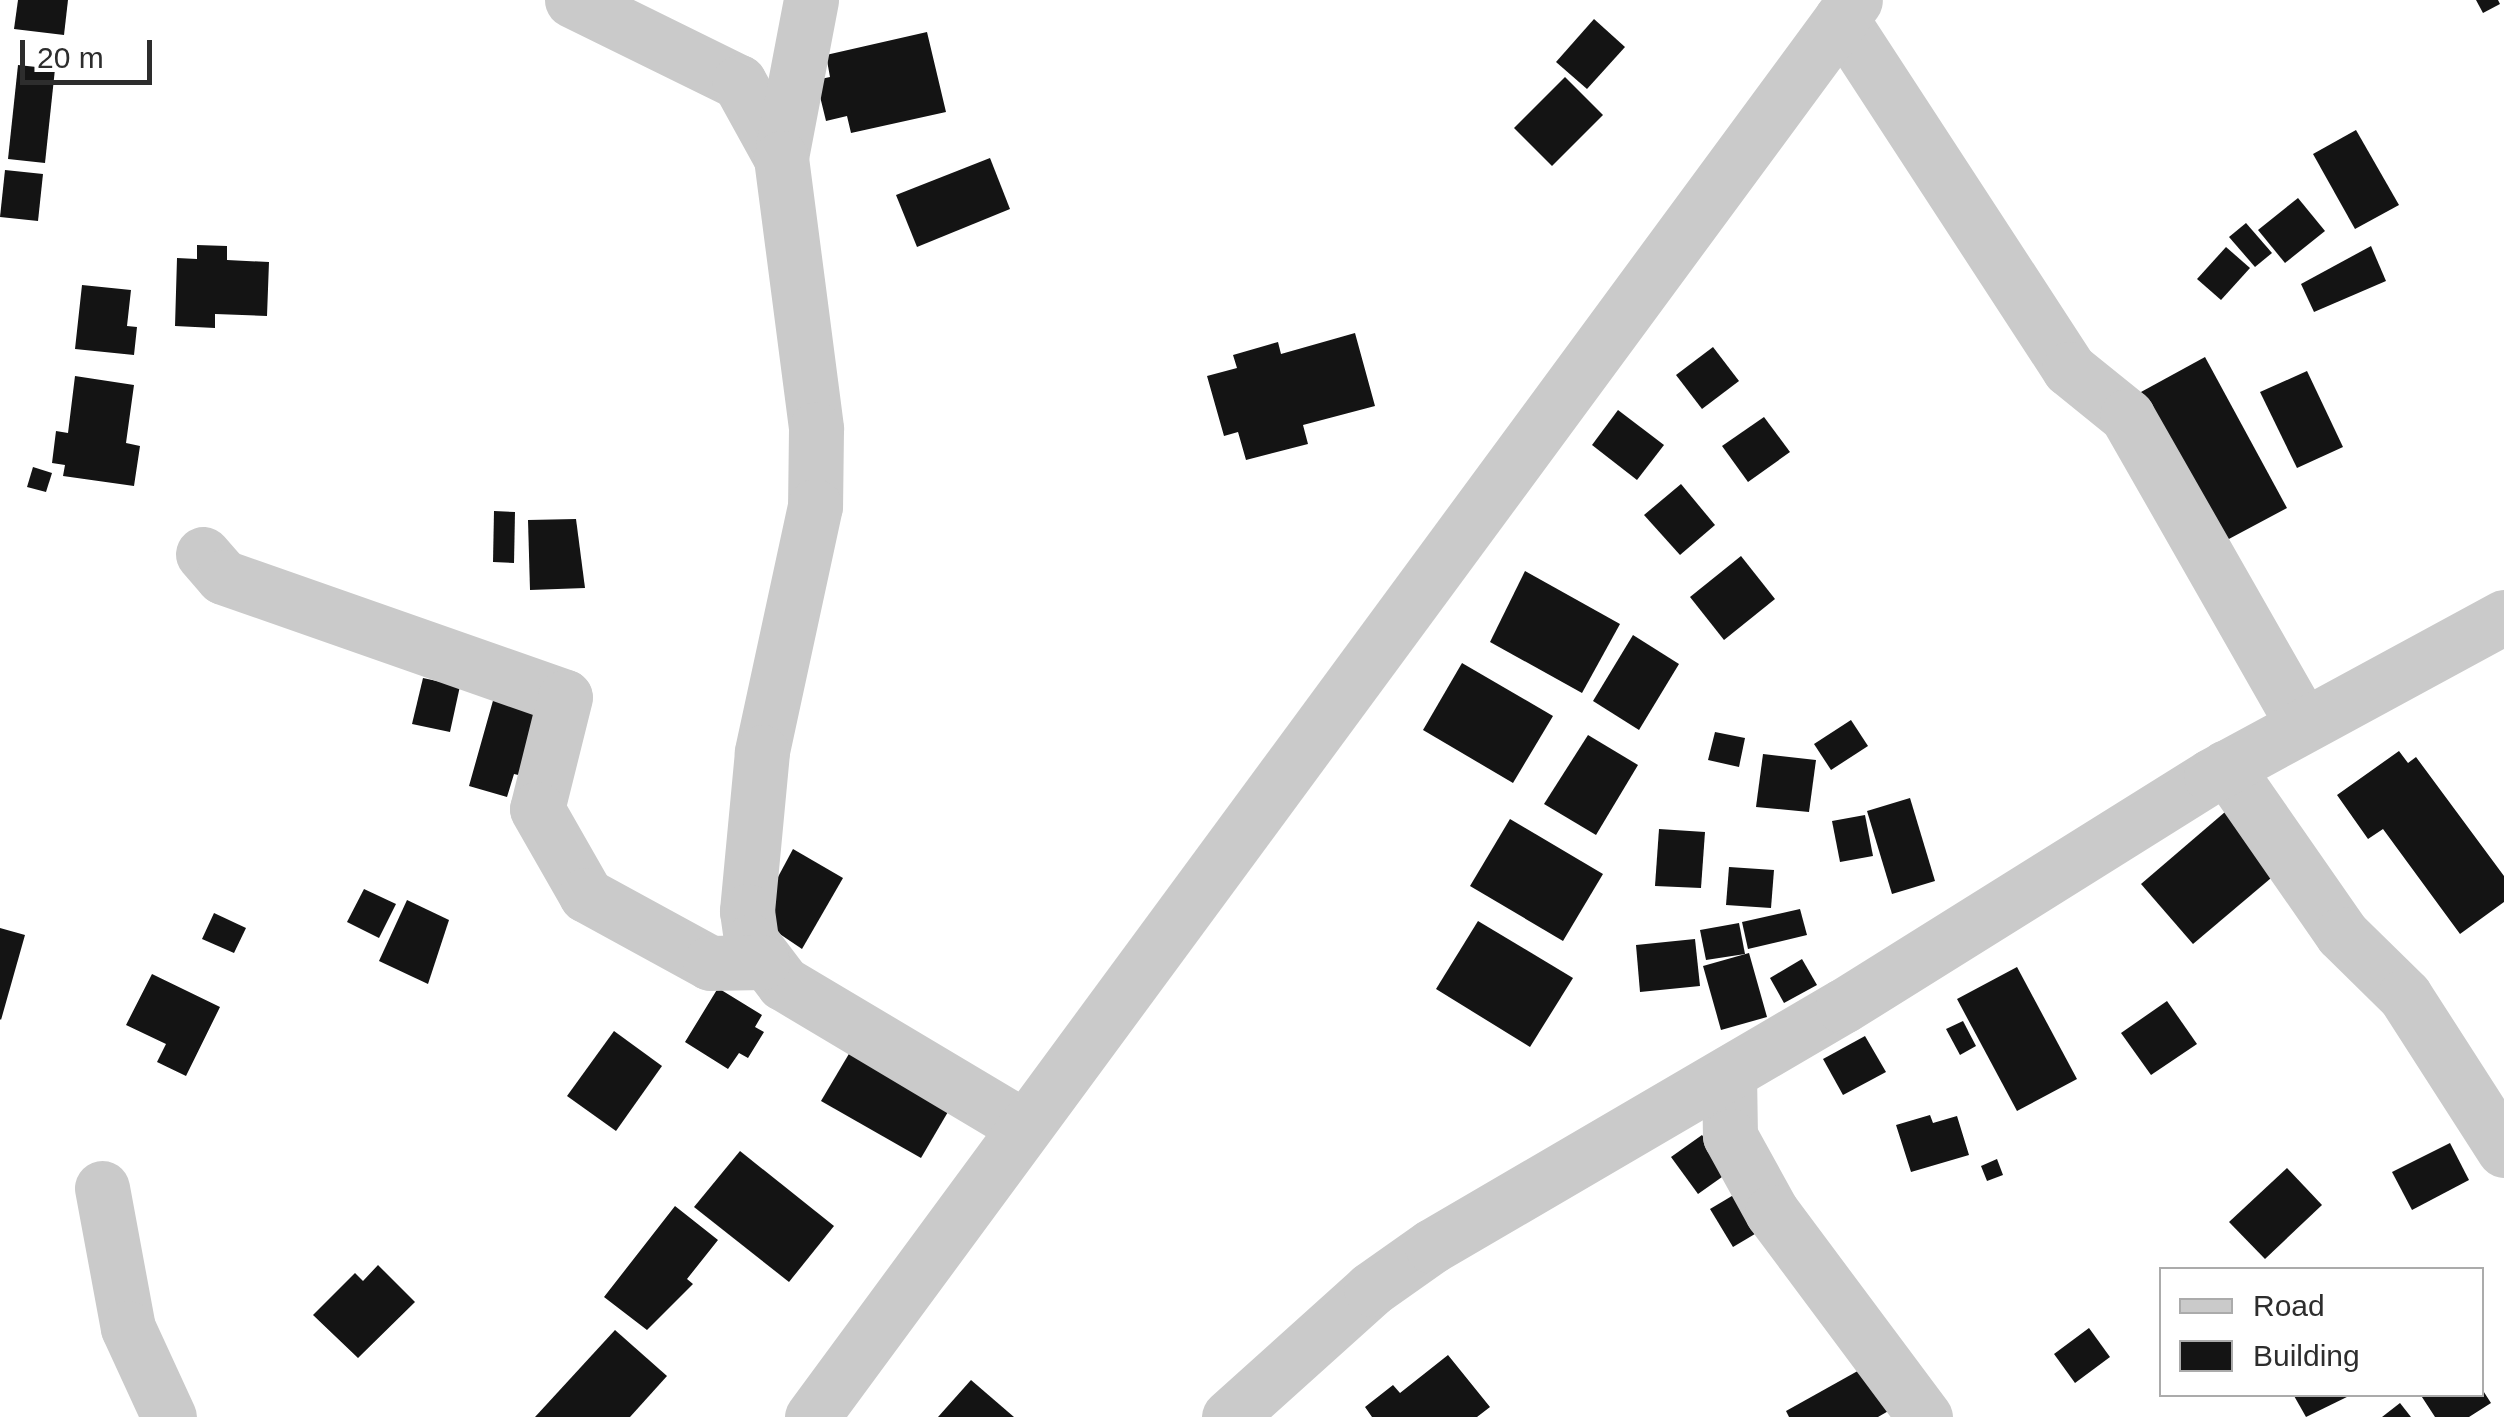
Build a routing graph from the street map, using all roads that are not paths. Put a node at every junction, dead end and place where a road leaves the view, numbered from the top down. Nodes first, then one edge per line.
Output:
1 (572, 0) edge
2 (811, 0) edge
3 (1848, 10) edge
4 (781, 158) junction
5 (203, 554) dead end
6 (2504, 617) edge
7 (2302, 723) junction
8 (2226, 766) junction
9 (762, 962) junction
10 (1729, 1073) junction
11 (1023, 1126) junction
12 (2504, 1150) edge
13 (102, 1188) dead end
14 (168, 1417) edge
15 (812, 1417) edge
16 (1229, 1417) edge
17 (1925, 1417) edge

1 - 4 street
2 - 4 street
3 - 7 street
3 - 11 street
4 - 9 street
5 - 9 street
6 - 7 street
7 - 8 street
8 - 10 street
8 - 12 street
9 - 11 street
10 - 16 street
10 - 17 street
11 - 15 street
13 - 14 street

